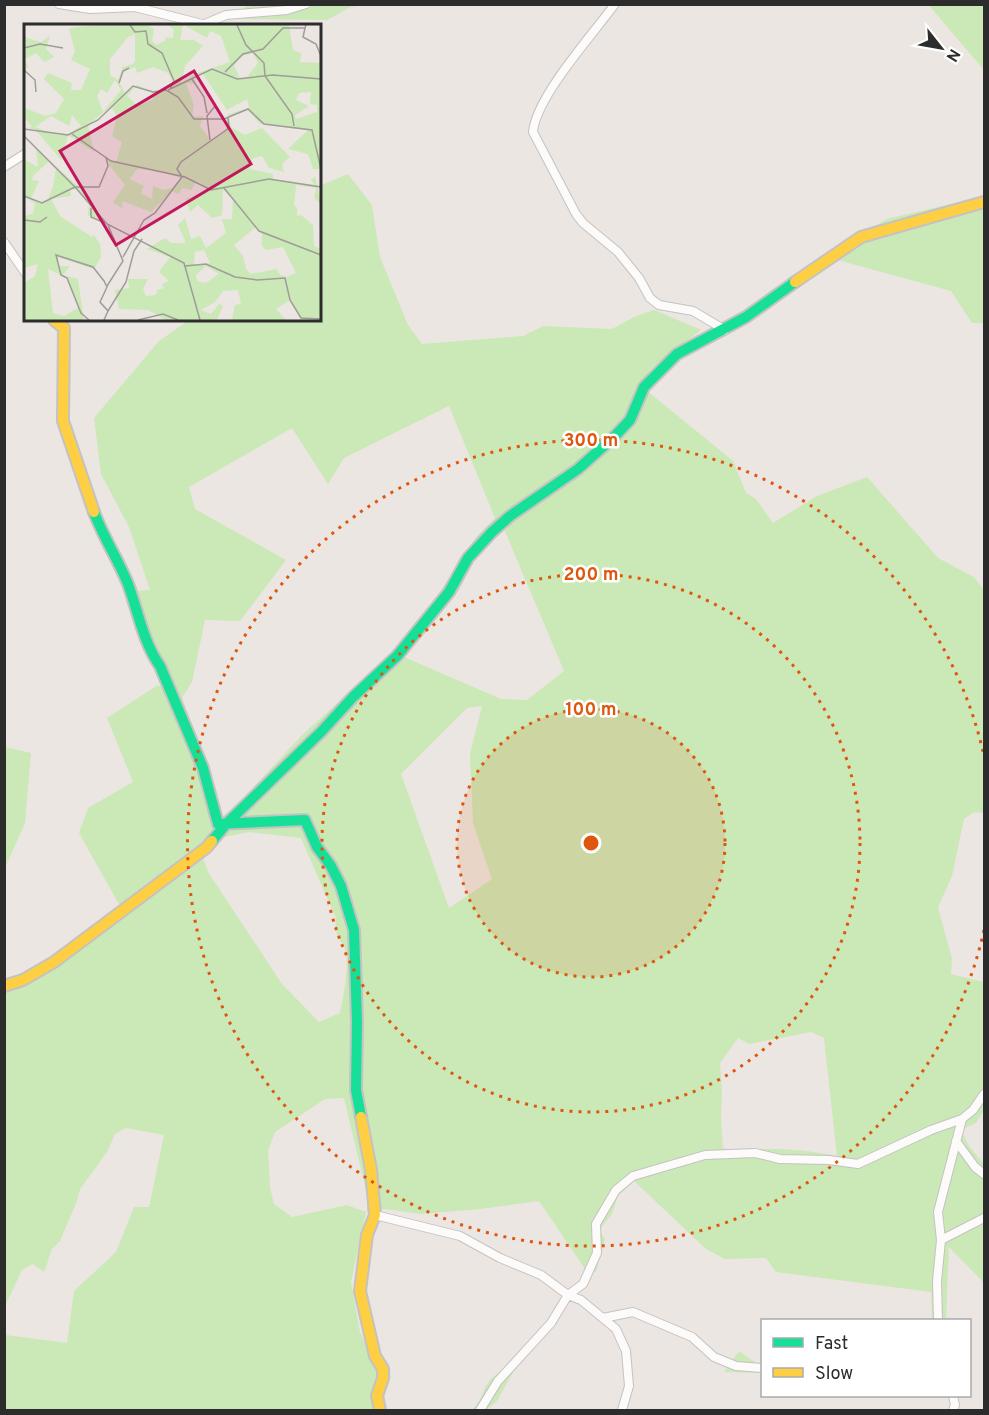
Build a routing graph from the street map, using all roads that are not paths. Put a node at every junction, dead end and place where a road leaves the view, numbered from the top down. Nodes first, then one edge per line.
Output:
1 (59, 4) edge
2 (231, 4) edge
3 (306, 4) edge
4 (615, 4) edge
5 (226, 15) junction
6 (197, 24) edge
7 (204, 24) edge
8 (24, 154) edge
9 (4, 167) edge
10 (984, 202) edge
11 (4, 242) edge
12 (24, 271) edge
13 (55, 321) edge
14 (724, 330) junction
15 (227, 823) junction
16 (4, 986) edge
17 (984, 1094) edge
18 (962, 1119) junction
19 (956, 1141) junction
20 (984, 1174) edge
21 (375, 1215) junction
22 (984, 1218) edge
23 (941, 1240) junction
24 (568, 1295) junction
25 (603, 1318) junction
26 (938, 1319) edge
27 (761, 1368) edge
28 (380, 1410) edge
29 (480, 1410) edge
30 (622, 1410) edge

1 - 6 street
2 - 5 street
3 - 5 street
4 - 14 street
5 - 7 street
8 - 9 street
10 - 14 street
11 - 12 street
13 - 15 street
14 - 15 street
15 - 16 street
15 - 21 street
17 - 18 street
18 - 19 street
18 - 24 street
19 - 20 street
19 - 23 street
21 - 24 street
21 - 28 street
22 - 23 street
23 - 26 street
24 - 25 street
24 - 29 street
25 - 27 street
25 - 30 street

